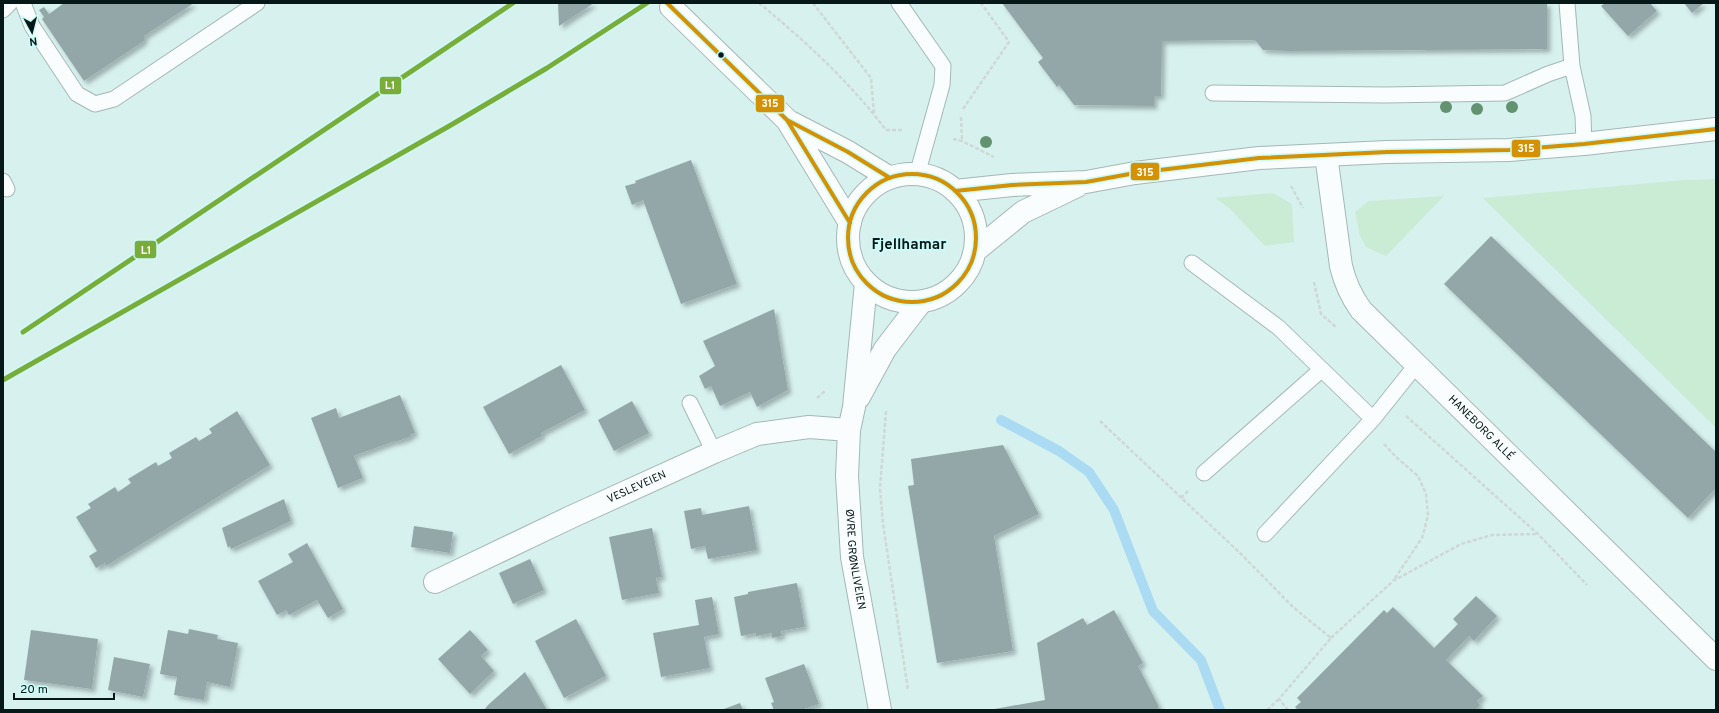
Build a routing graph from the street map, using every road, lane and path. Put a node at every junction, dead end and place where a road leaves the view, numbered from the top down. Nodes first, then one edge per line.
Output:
1 (10, 3) edge
2 (23, 3) edge
3 (257, 3) edge
4 (759, 3) edge
5 (767, 3) edge
6 (813, 3) edge
7 (899, 3) edge
8 (981, 3) edge
9 (1567, 3) edge
10 (763, 6) junction
11 (671, 7) dead end
12 (3, 10) edge
13 (1572, 66) junction
14 (1213, 93) dead end
15 (874, 114) junction
16 (788, 120) junction
17 (1716, 129) edge
18 (886, 130) dead end
19 (962, 141) dead end
20 (1584, 144) junction
21 (1326, 155) junction
22 (917, 175) junction
23 (890, 178) junction
24 (1086, 182) junction
25 (1286, 184) dead end
26 (955, 191) junction
27 (1304, 210) dead end
28 (850, 223) junction
29 (975, 251) junction
30 (1192, 263) dead end
31 (1313, 278) dead end
32 (866, 283) junction
33 (921, 302) junction
34 (1339, 330) dead end
35 (1417, 364) junction
36 (1321, 370) junction
37 (827, 386) dead end
38 (816, 399) dead end
39 (1388, 400) junction
40 (690, 403) dead end
41 (888, 406) dead end
42 (854, 407) junction
43 (1100, 421) dead end
44 (1370, 422) junction
45 (849, 430) junction
46 (714, 452) junction
47 (1204, 473) dead end
48 (1265, 534) dead end
49 (1538, 534) junction
50 (435, 582) dead end
51 (1393, 582) junction
52 (1587, 585) dead end
53 (1331, 638) junction
54 (1716, 658) edge
55 (908, 694) dead end
56 (1279, 699) junction
57 (880, 710) edge
58 (1267, 710) edge
59 (1288, 710) edge

1 - 12 lane
2 - 3 lane
4 - 10 path
5 - 10 path
6 - 15 path
7 - 22 lane
8 - 19 path
9 - 13 lane
10 - 15 path
11 - 16 street
13 - 14 lane
13 - 20 lane
15 - 18 path
16 - 23 street
16 - 28 street
17 - 20 street
20 - 21 street
21 - 24 street
21 - 35 street, HANEBORG ALLÉ
22 - 23 street
22 - 26 street
23 - 28 street
24 - 26 street
24 - 29 street
25 - 27 path
26 - 29 street
28 - 32 street
29 - 33 street
30 - 36 lane
31 - 34 path
32 - 33 street
32 - 42 street, ØVRE GRØNLIVEIEN
33 - 42 street, ØVRE GRØNLIVEIEN
35 - 39 lane
35 - 54 street, HANEBORG ALLÉ
36 - 44 lane
36 - 47 lane
37 - 38 path
39 - 44 lane
39 - 49 path
40 - 46 lane
41 - 55 path
42 - 45 street, ØVRE GRØNLIVEIEN
43 - 53 path
44 - 48 lane
44 - 51 path
45 - 46 street, VESLEVEIEN
45 - 57 street, ØVRE GRØNLIVEIEN
46 - 50 street, VESLEVEIEN
49 - 51 path
49 - 52 path
51 - 53 path
53 - 56 path
56 - 58 path
56 - 59 path

